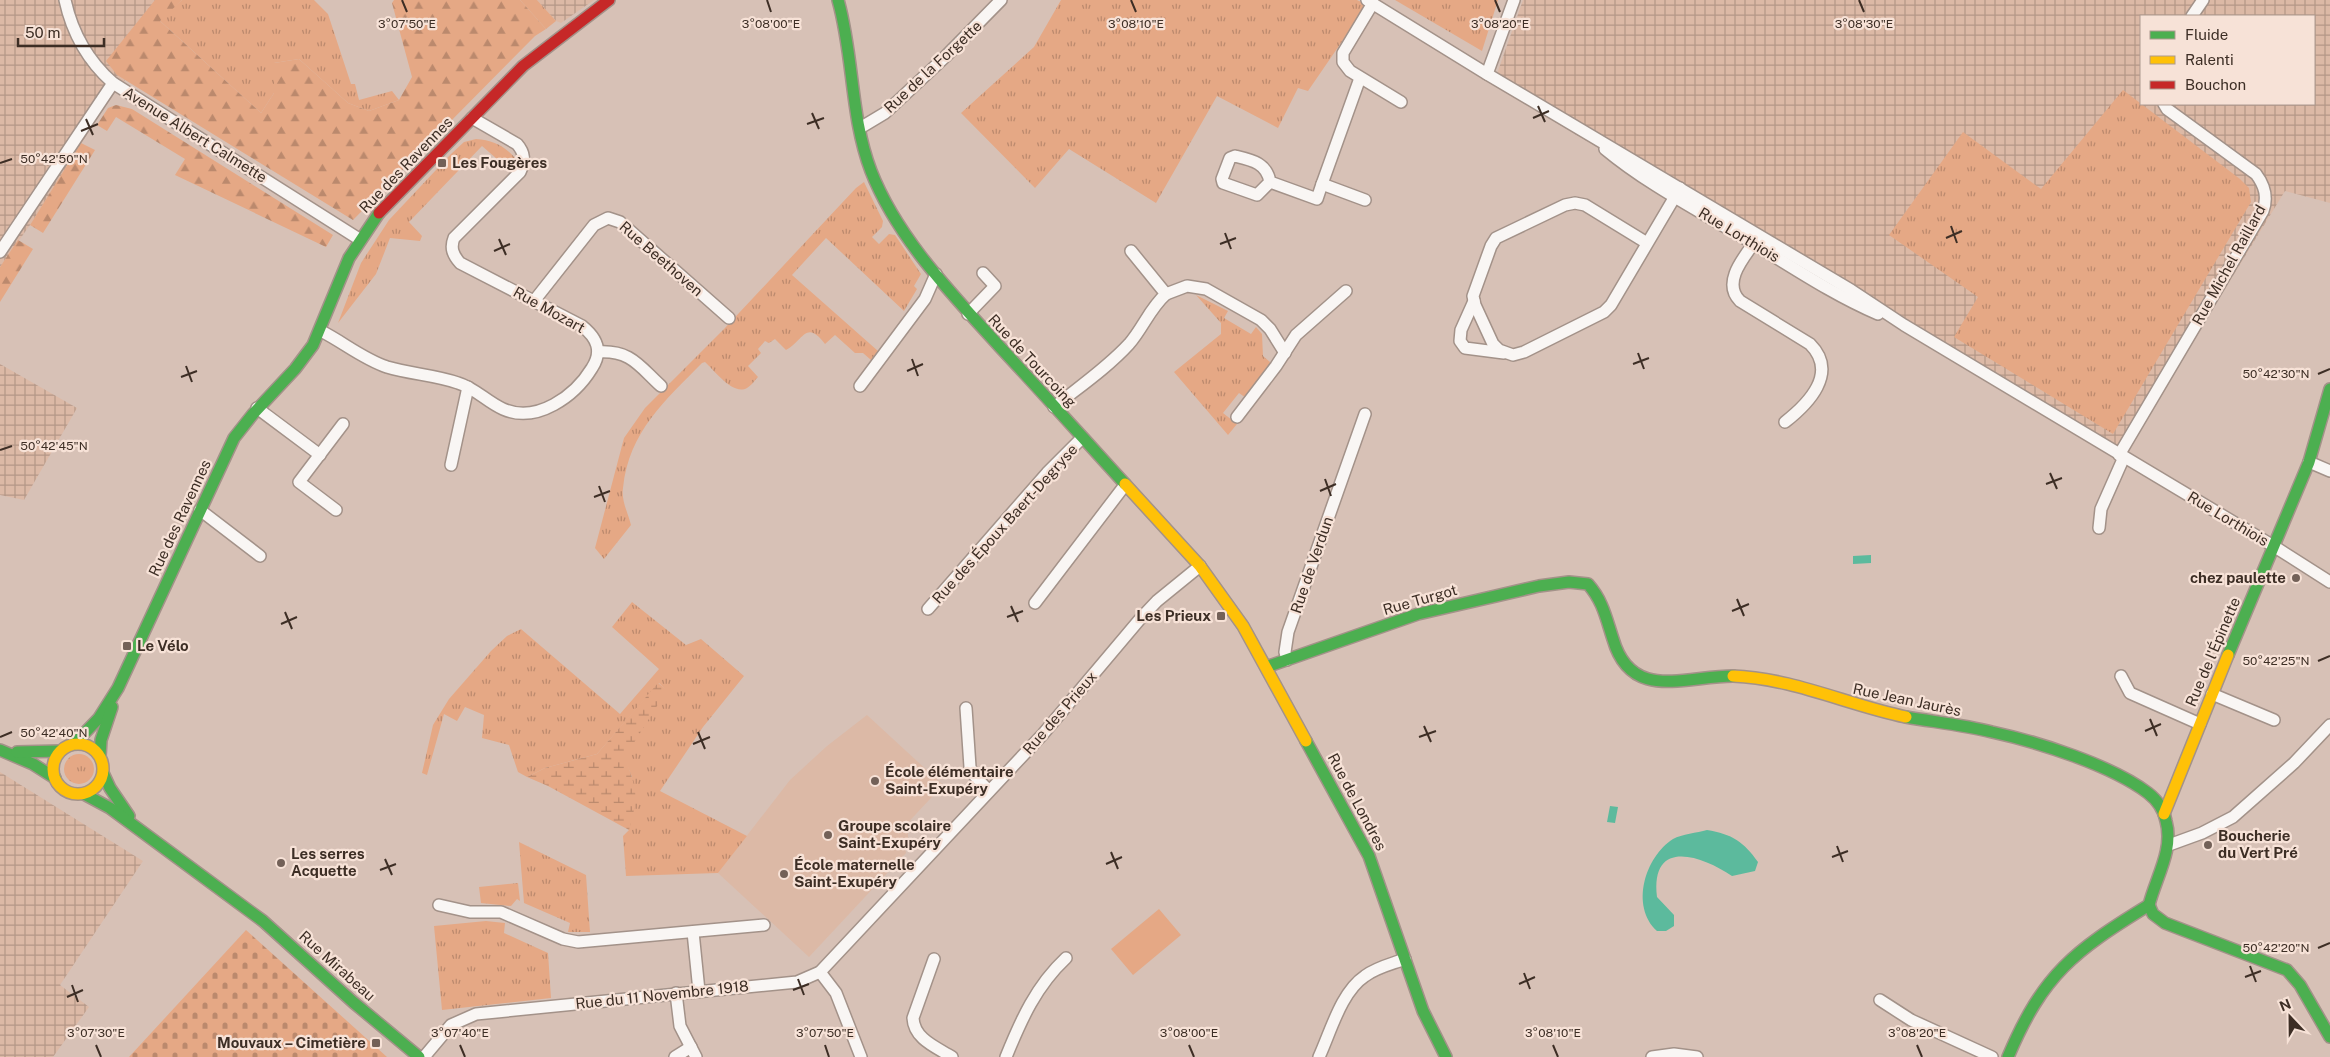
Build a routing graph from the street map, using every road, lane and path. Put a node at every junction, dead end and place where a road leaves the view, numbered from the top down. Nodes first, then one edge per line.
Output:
1 (65, 0) edge
2 (609, 0) edge
3 (832, 0) edge
4 (838, 0) edge
5 (1001, 0) edge
6 (1514, 0) edge
7 (2203, 0) edge
8 (1370, 2) edge
9 (2193, 15) edge
10 (848, 39) junction
11 (1487, 74) junction
12 (1359, 82) junction
13 (113, 83) junction
14 (1401, 102) dead end
15 (2165, 105) edge
16 (472, 118) junction
17 (860, 128) junction
18 (1270, 182) dead end
19 (1322, 184) junction
20 (1678, 192) junction
21 (1366, 200) dead end
22 (359, 239) junction
23 (1757, 240) junction
24 (1647, 243) junction
25 (1131, 251) dead end
26 (0, 252) edge
27 (983, 273) dead end
28 (936, 274) junction
29 (1346, 292) dead end
30 (1166, 294) junction
31 (534, 301) junction
32 (1474, 301) junction
33 (968, 314) junction
34 (729, 318) dead end
35 (320, 331) junction
36 (598, 352) junction
37 (1285, 352) junction
38 (1508, 354) junction
39 (661, 386) dead end
40 (860, 386) dead end
41 (468, 387) junction
42 (2330, 389) edge
43 (257, 408) junction
44 (1054, 408) junction
45 (1365, 414) dead end
46 (1237, 416) dead end
47 (1785, 422) dead end
48 (343, 424) dead end
49 (1082, 438) junction
50 (320, 455) junction
51 (2122, 456) junction
52 (2309, 462) junction
53 (451, 465) dead end
54 (2330, 471) edge
55 (1125, 485) junction
56 (200, 510) junction
57 (336, 510) dead end
58 (2099, 528) dead end
59 (2275, 547) junction
60 (260, 556) dead end
61 (1200, 566) junction
62 (2330, 582) edge
63 (1588, 584) joint
64 (1035, 603) dead end
65 (928, 609) dead end
66 (1287, 660) junction
67 (1266, 667) junction
68 (2121, 676) dead end
69 (122, 679) junction
70 (2212, 694) junction
71 (966, 708) dead end
72 (2274, 720) dead end
73 (2200, 724) junction
74 (2330, 725) edge
75 (74, 744) junction
76 (1, 751) edge
77 (60, 751) junction
78 (100, 756) junction
79 (103, 773) junction
80 (55, 778) junction
81 (990, 791) junction
82 (84, 794) junction
83 (2164, 814) junction
84 (139, 830) junction
85 (2169, 845) junction
86 (233, 900) junction
87 (2149, 905) junction
88 (439, 906) dead end
89 (764, 925) dead end
90 (693, 932) junction
91 (934, 958) dead end
92 (1066, 958) dead end
93 (1405, 959) junction
94 (820, 972) junction
95 (699, 991) junction
96 (676, 993) junction
97 (1880, 1000) dead end
98 (2330, 1037) edge
99 (694, 1052) edge
100 (404, 1057) edge
101 (419, 1057) edge
102 (424, 1057) edge
103 (675, 1057) edge
104 (861, 1057) edge
105 (952, 1057) edge
106 (1006, 1057) edge
107 (1319, 1057) edge
108 (1446, 1057) edge
109 (1652, 1057) edge
110 (1697, 1057) edge
111 (1992, 1057) edge
112 (2008, 1057) edge

1 - 13 street, Avenue Albert Calmette
2 - 16 street, Rue des Ravennes
3 - 10 street, Rue de Tourcoing
4 - 10 street, Rue de Tourcoing
5 - 17 street, Rue de la Forgette
6 - 11 street
7 - 9 street
8 - 11 street, Rue Lorthiois
8 - 12 street
10 - 17 street, Rue de Tourcoing
11 - 20 street, Rue Lorthiois
12 - 14 street
12 - 19 street
13 - 22 street, Avenue Albert Calmette
13 - 26 street
15 - 51 street, Rue Michel Raillard
16 - 22 street, Rue des Ravennes
16 - 31 street, Rue Mozart
17 - 28 street, Rue de Tourcoing
18 - 19 street
19 - 21 street
20 - 23 street, Rue Lorthiois
20 - 24 street
22 - 35 street, Rue des Ravennes
23 - 47 street
23 - 51 street, Rue Lorthiois
24 - 32 street
24 - 38 street
25 - 30 street
27 - 33 street
28 - 33 street, Rue de Tourcoing
28 - 40 street
29 - 37 street
30 - 37 street
30 - 44 street
31 - 34 street, Rue Beethoven
31 - 36 street, Rue Mozart
32 - 38 street
32 - 38 street
33 - 44 street, Rue de Tourcoing
35 - 41 street
35 - 43 street, Rue des Ravennes
36 - 39 street
36 - 41 street
37 - 46 street
41 - 53 street
42 - 52 street, Rue de l'Épinette
43 - 50 street
43 - 56 street, Rue des Ravennes
44 - 49 street, Rue de Tourcoing
45 - 66 street, Rue de Verdun
48 - 50 street
49 - 55 street, Rue de Tourcoing
49 - 65 street, Rue des Époux Baert-Degryse
50 - 57 street
51 - 58 street
51 - 59 street, Rue Lorthiois
52 - 54 street
52 - 59 street, Rue de l'Épinette
55 - 61 street, Rue de Tourcoing
55 - 64 street
56 - 60 street
56 - 69 street, Rue des Ravennes
59 - 62 street, Rue Lorthiois
59 - 70 street, Rue de l'Épinette
61 - 67 street, Rue de Tourcoing
61 - 81 street, Rue des Prieux
63 - 66 street, Rue Turgot
63 - 83 street, Rue Jean Jaurès
66 - 67 street, Rue Turgot
67 - 93 street, Rue de Londres
68 - 73 street
69 - 75 street, Rue des Ravennes
69 - 78 street, Rue des Ravennes
70 - 72 street
70 - 73 street, Rue de l'Épinette
71 - 81 street
73 - 83 street, Rue de l'Épinette
74 - 85 street
75 - 77 street
75 - 78 street
76 - 77 street
76 - 80 street
77 - 80 street
78 - 79 street
79 - 82 street
79 - 84 street, Rue Mirabeau
80 - 82 street
81 - 94 street, Rue des Prieux
82 - 84 street, Rue Mirabeau
83 - 85 street, Rue Jean Jaurès
84 - 86 street, Rue Mirabeau
85 - 87 street, Rue Jean Jaurès
86 - 100 street, Rue Mirabeau
86 - 101 street, Rue Mirabeau
87 - 98 street
87 - 112 street
88 - 90 street
89 - 90 street
90 - 95 street
91 - 105 street
92 - 106 street
93 - 107 street
93 - 108 street, Rue de Londres
94 - 95 street, Rue du 11 Novembre 1918
94 - 104 street
95 - 96 street, Rue du 11 Novembre 1918
96 - 99 street
96 - 102 street, Rue du 11 Novembre 1918
97 - 111 street
99 - 103 street
109 - 110 street

